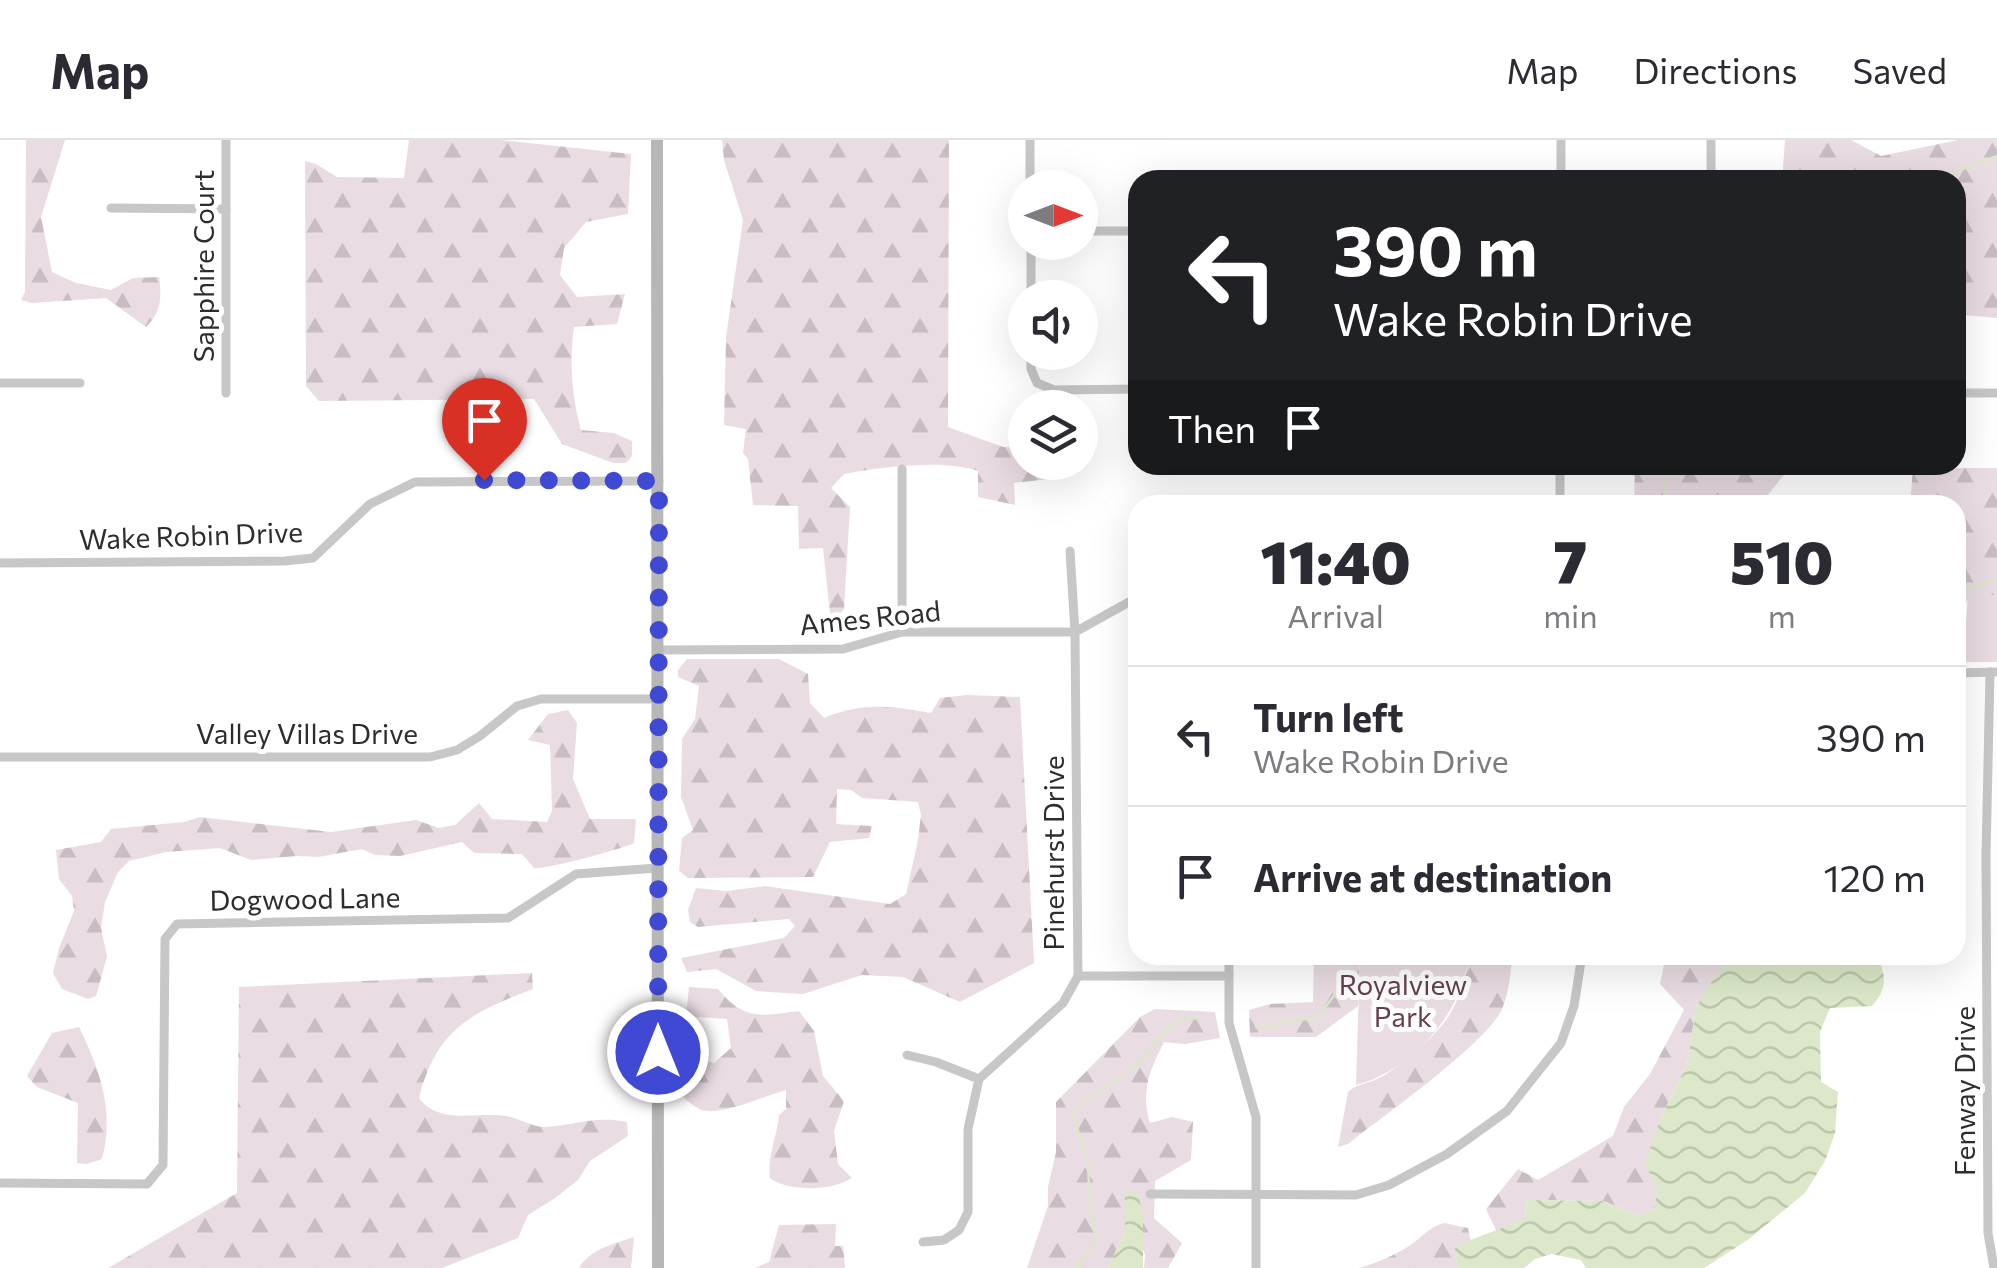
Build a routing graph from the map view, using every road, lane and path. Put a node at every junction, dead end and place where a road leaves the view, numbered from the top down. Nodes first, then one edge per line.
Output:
1 (226, 140) edge
2 (657, 140) edge
3 (1030, 140) edge
4 (1561, 140) edge
5 (1711, 140) edge
6 (1030, 170) edge
7 (1561, 170) edge
8 (1711, 170) edge
9 (111, 208) dead end
10 (226, 209) junction
11 (1098, 231) edge
12 (1128, 231) edge
13 (1030, 370) edge
14 (80, 382) dead end
15 (0, 383) edge
16 (1128, 389) edge
17 (226, 393) dead end
18 (1997, 393) edge
19 (1966, 394) edge
20 (902, 469) dead end
21 (659, 481) junction
22 (1070, 551) dead end
23 (0, 564) edge
24 (1128, 603) edge
25 (902, 632) junction
26 (1075, 632) junction
27 (658, 650) junction
28 (1994, 672) edge
29 (1966, 673) edge
30 (658, 698) junction
31 (0, 757) edge
32 (1992, 816) edge
33 (657, 868) junction
34 (1228, 965) edge
35 (1580, 965) edge
36 (1078, 976) junction
37 (1228, 976) junction
38 (907, 1055) dead end
39 (979, 1078) junction
40 (0, 1184) edge
41 (1150, 1194) dead end
42 (1256, 1195) junction
43 (923, 1242) dead end
44 (658, 1268) edge
45 (1256, 1268) edge
46 (1994, 1268) edge

1 - 10 street, Sapphire Court
2 - 21 main road
3 - 6 street
4 - 7 street
5 - 8 street
9 - 10 street
10 - 17 street, Sapphire Court
11 - 12 street
13 - 16 street
14 - 15 street
18 - 19 street
20 - 25 street
21 - 23 street, Wake Robin Drive
21 - 27 main road
22 - 26 street, Pinehurst Drive
24 - 26 street, Ames Road
25 - 26 street, Ames Road
25 - 27 street, Ames Road
26 - 36 street, Pinehurst Drive
27 - 30 main road
28 - 29 street
28 - 32 street, Fenway Drive
30 - 31 street, Valley Villas Drive
30 - 33 main road
32 - 46 street, Fenway Drive
33 - 40 street, Dogwood Lane
33 - 44 main road
34 - 37 street
35 - 42 street
36 - 37 street
36 - 39 street, Pinehurst Drive
37 - 42 street
38 - 39 street
39 - 43 street
41 - 42 street
42 - 45 street

